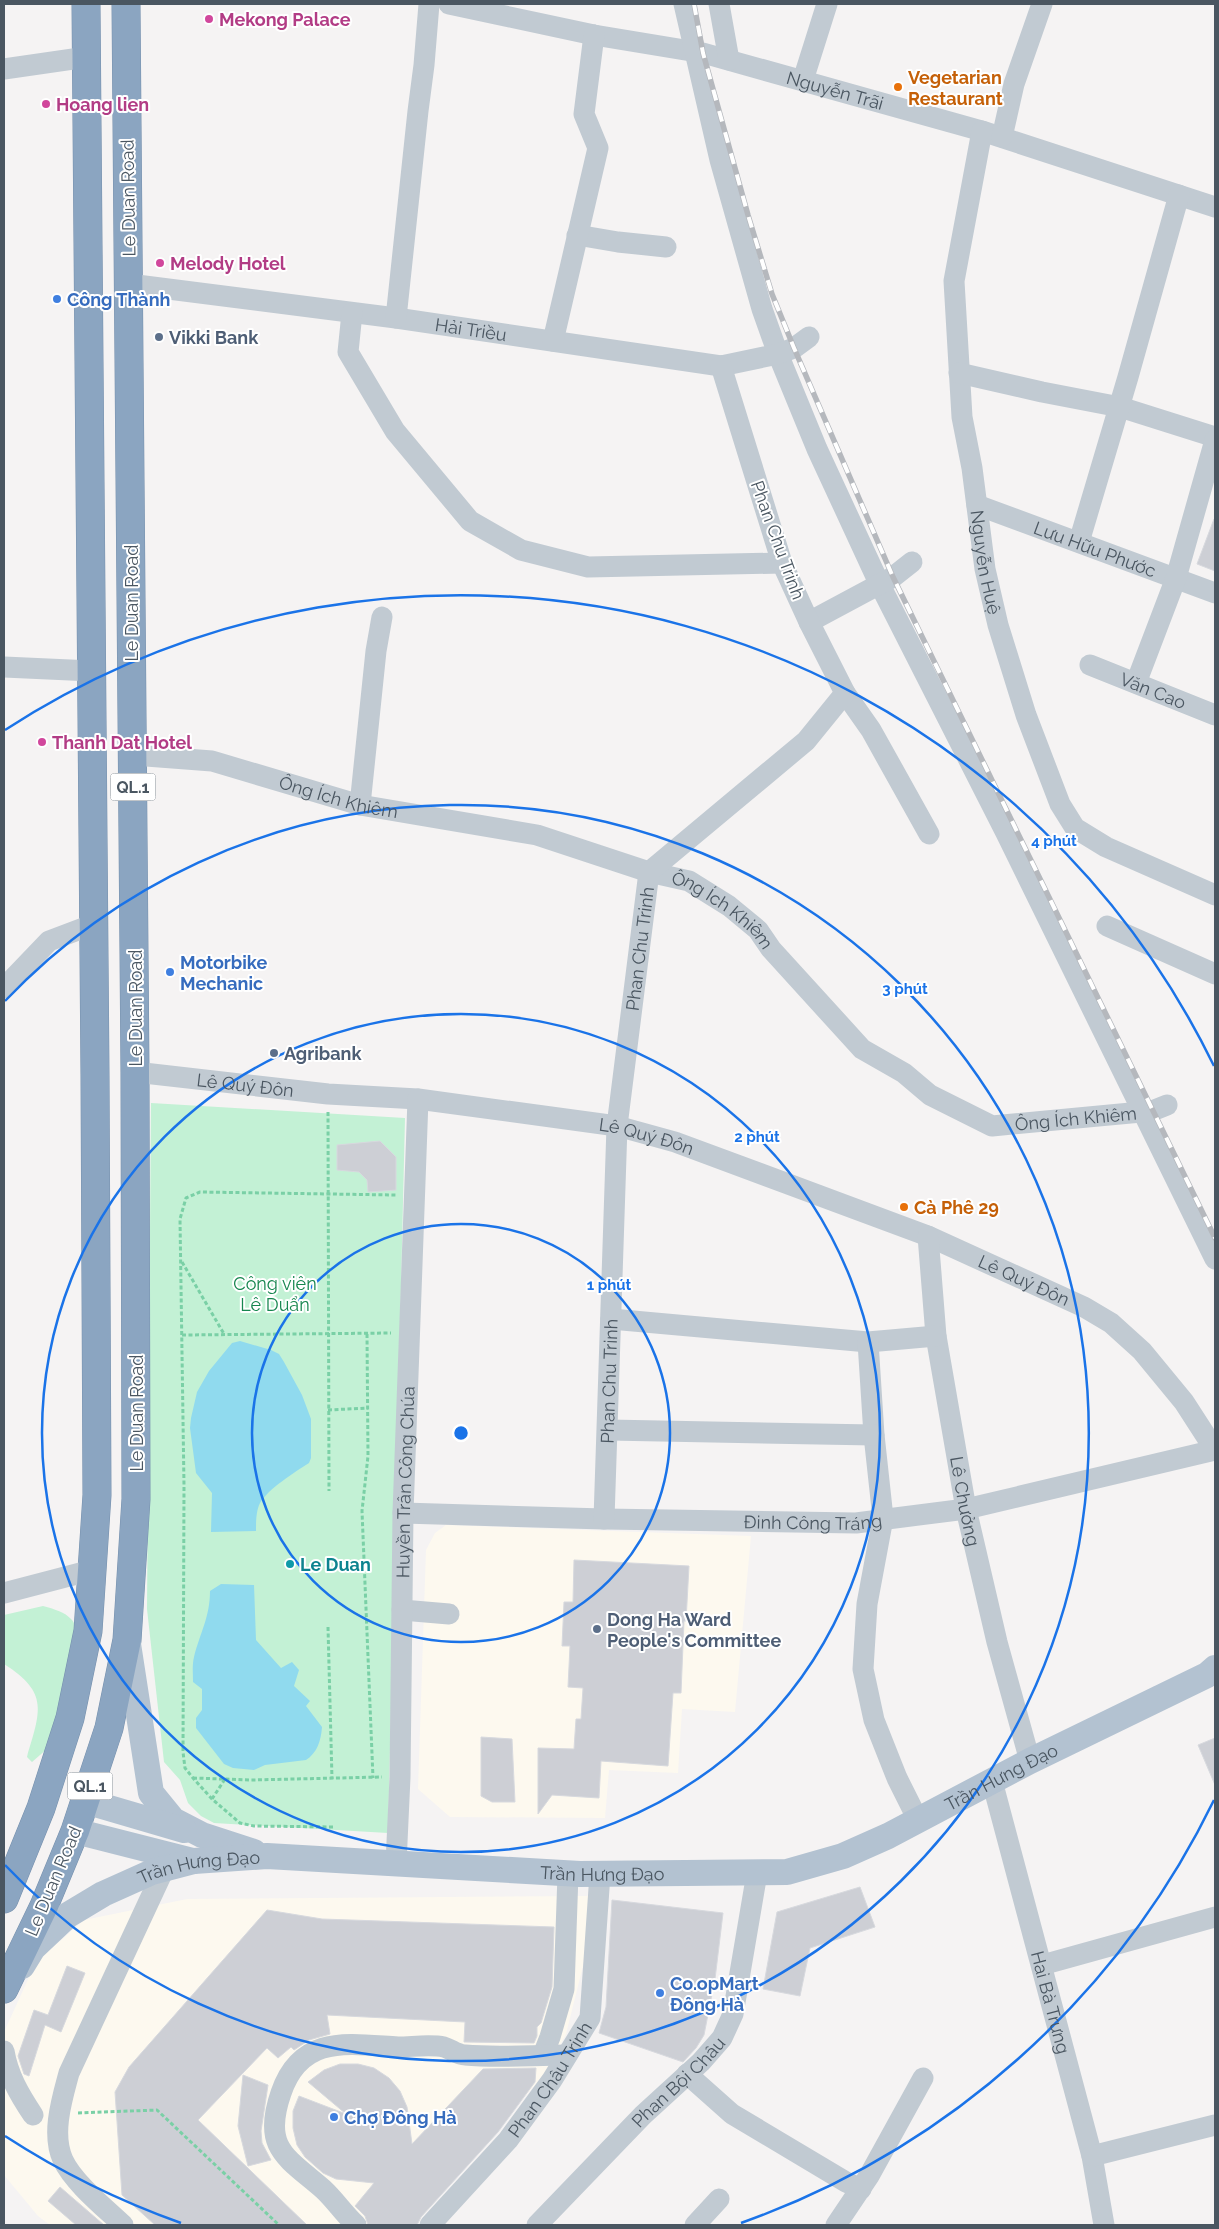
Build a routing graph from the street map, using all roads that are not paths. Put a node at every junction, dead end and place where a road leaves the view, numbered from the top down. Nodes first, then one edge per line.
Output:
1 (86, 4) edge
2 (126, 4) edge
3 (429, 4) edge
4 (449, 4) edge
5 (684, 4) edge
6 (720, 4) edge
7 (827, 4) edge
8 (1042, 4) edge
9 (594, 35) junction
10 (694, 51) junction
11 (87, 57) junction
12 (729, 60) junction
13 (4, 69) edge
14 (803, 80) junction
15 (992, 134) junction
16 (1179, 196) junction
17 (1215, 207) edge
18 (577, 235) junction
19 (666, 247) dead end
20 (129, 284) junction
21 (352, 313) junction
22 (396, 318) junction
23 (808, 337) dead end
24 (553, 341) junction
25 (778, 354) junction
26 (721, 366) junction
27 (959, 373) junction
28 (1120, 406) junction
29 (1215, 439) edge
30 (977, 505) junction
31 (1079, 542) junction
32 (912, 562) dead end
33 (782, 563) junction
34 (1176, 578) junction
35 (879, 583) junction
36 (1215, 594) edge
37 (382, 617) dead end
38 (809, 622) junction
39 (1090, 665) dead end
40 (4, 668) edge
41 (92, 671) junction
42 (1136, 683) junction
43 (845, 693) junction
44 (1215, 715) edge
45 (133, 754) junction
46 (360, 805) junction
47 (928, 834) dead end
48 (649, 872) junction
49 (1215, 894) edge
50 (94, 924) junction
51 (1107, 926) dead end
52 (1215, 974) edge
53 (4, 988) edge
54 (135, 1072) junction
55 (95, 1074) junction
56 (418, 1099) junction
57 (1166, 1105) dead end
58 (1143, 1112) junction
59 (618, 1126) junction
60 (928, 1236) junction
61 (1215, 1259) edge
62 (611, 1319) junction
63 (936, 1336) junction
64 (868, 1342) junction
65 (608, 1430) junction
66 (874, 1435) junction
67 (1215, 1450) edge
68 (966, 1509) junction
69 (403, 1513) junction
70 (883, 1518) junction
71 (604, 1519) junction
72 (92, 1570) junction
73 (132, 1571) junction
74 (5, 1589) edge
75 (402, 1610) junction
76 (449, 1614) dead end
77 (127, 1640) junction
78 (1213, 1673) edge
79 (1030, 1761) junction
80 (992, 1780) junction
81 (47, 1788) junction
82 (85, 1802) junction
83 (36, 1819) junction
84 (918, 1820) junction
85 (75, 1832) junction
86 (202, 1835) junction
87 (267, 1856) junction
88 (194, 1861) junction
89 (396, 1864) junction
90 (164, 1870) junction
91 (757, 1873) junction
92 (568, 1874) junction
93 (600, 1874) junction
94 (4, 1899) edge
95 (1215, 1917) edge
96 (1042, 1965) junction
97 (4, 1989) edge
98 (4, 1994) edge
99 (4, 2051) edge
100 (543, 2055) junction
101 (567, 2055) junction
102 (687, 2074) junction
103 (924, 2078) dead end
104 (33, 2114) dead end
105 (1215, 2125) edge
106 (1092, 2156) junction
107 (861, 2189) junction
108 (719, 2199) dead end
109 (540, 2224) edge
110 (1098, 2224) edge
111 (123, 2225) edge
112 (356, 2225) edge
113 (430, 2225) edge
114 (695, 2225) edge
115 (836, 2225) edge

1 - 11 highway, QL.1
2 - 20 highway, Le Duan Road / QL.1
3 - 22 street
4 - 9 street, Nguyễn Trãi
5 - 10 street
6 - 12 street
7 - 14 street
8 - 15 street, Nguyễn Huệ
9 - 10 street, Nguyễn Trãi
9 - 18 street
10 - 12 street, Nguyễn Trãi
10 - 25 street
11 - 13 street
11 - 41 highway, QL.1
12 - 14 street, Nguyễn Trãi
14 - 15 street, Nguyễn Trãi
15 - 16 street, Nguyễn Trãi
15 - 27 street, Nguyễn Huệ
16 - 17 street, Nguyễn Trãi
16 - 28 street
18 - 19 street
18 - 24 street
20 - 21 street, Hải Triều
20 - 45 highway, Le Duan Road / QL.1
21 - 22 street, Hải Triều
21 - 33 street
22 - 24 street, Hải Triều
23 - 25 street, Hải Triều
24 - 26 street, Hải Triều
25 - 26 street, Hải Triều
25 - 35 street
26 - 33 street, Phan Chu Trinh
27 - 28 street
27 - 30 street, Nguyễn Huệ
28 - 29 street
28 - 31 street
29 - 34 street
30 - 31 street, Lưu Hữu Phước
30 - 49 street, Nguyễn Huệ
31 - 34 street, Lưu Hữu Phước
32 - 35 street
33 - 38 street, Phan Chu Trinh
34 - 36 street, Lưu Hữu Phước
34 - 42 street
35 - 38 street
35 - 58 street
37 - 46 street
38 - 43 street, Phan Chu Trinh
39 - 42 street, Văn Cao
40 - 41 street
41 - 50 highway, QL.1
42 - 44 street, Văn Cao
43 - 47 street
43 - 48 street, Phan Chu Trinh
45 - 46 street, Ông Ích Khiêm
45 - 54 highway, Le Duan Road / QL.1
46 - 48 street, Ông Ích Khiêm
48 - 58 street, Ông Ích Khiêm
48 - 59 street, Phan Chu Trinh
50 - 53 street
50 - 55 highway, QL.1
51 - 52 street
54 - 55 highway
54 - 56 street, Lê Quý Đôn
54 - 73 highway, Le Duan Road / QL.1
55 - 72 highway, QL.1
56 - 59 street, Lê Quý Đôn
56 - 69 street, Huyền Trân Công Chúa
57 - 58 street, Ông Ích Khiêm
58 - 61 street
59 - 60 street, Lê Quý Đôn
59 - 62 street, Phan Chu Trinh
60 - 63 street, Lê Chưởng
60 - 67 street, Lê Quý Đôn
62 - 64 street
62 - 65 street, Phan Chu Trinh
63 - 64 street
63 - 68 street, Lê Chưởng
64 - 66 street
65 - 66 street
65 - 71 street, Phan Chu Trinh
66 - 70 street
67 - 68 street, Đinh Công Tráng
68 - 70 street, Đinh Công Tráng
68 - 79 street, Lê Chưởng
69 - 71 street, Đinh Công Tráng
69 - 75 street, Huyền Trân Công Chúa
70 - 71 street, Đinh Công Tráng
70 - 84 street
72 - 73 highway
72 - 74 street
72 - 81 highway, QL.1
73 - 77 highway, Le Duan Road / QL.1
75 - 76 street
75 - 89 street, Huyền Trân Công Chúa
77 - 82 highway, Le Duan Road / QL.1
77 - 86 main road
78 - 79 main road, Trần Hưng Đạo
79 - 80 main road, Trần Hưng Đạo
80 - 84 main road, Trần Hưng Đạo
80 - 96 street, Hai Bà Trưng
81 - 82 highway
81 - 83 highway, QL.1
82 - 85 highway, Le Duan Road / QL.1
82 - 86 main road
83 - 85 highway
83 - 94 highway, QL.1
84 - 91 main road, Trần Hưng Đạo
85 - 88 main road
85 - 97 highway, Le Duan Road / QL.1
86 - 87 main road
87 - 88 main road, Trần Hưng Đạo
87 - 89 main road, Trần Hưng Đạo
88 - 90 main road, Trần Hưng Đạo
89 - 92 main road, Trần Hưng Đạo
90 - 98 main road, Trần Hưng Đạo
90 - 111 street
91 - 93 main road, Trần Hưng Đạo
91 - 102 street, Phan Bội Châu
92 - 93 main road, Trần Hưng Đạo
92 - 100 street
93 - 101 street, Phan Châu Trinh
95 - 96 street
96 - 106 street, Hai Bà Trưng
99 - 104 street
100 - 101 street
100 - 112 street
101 - 113 street, Phan Châu Trinh
102 - 107 street
102 - 109 street, Phan Bội Châu
103 - 107 street
105 - 106 street
106 - 110 street, Hai Bà Trưng
107 - 115 street
108 - 114 street

